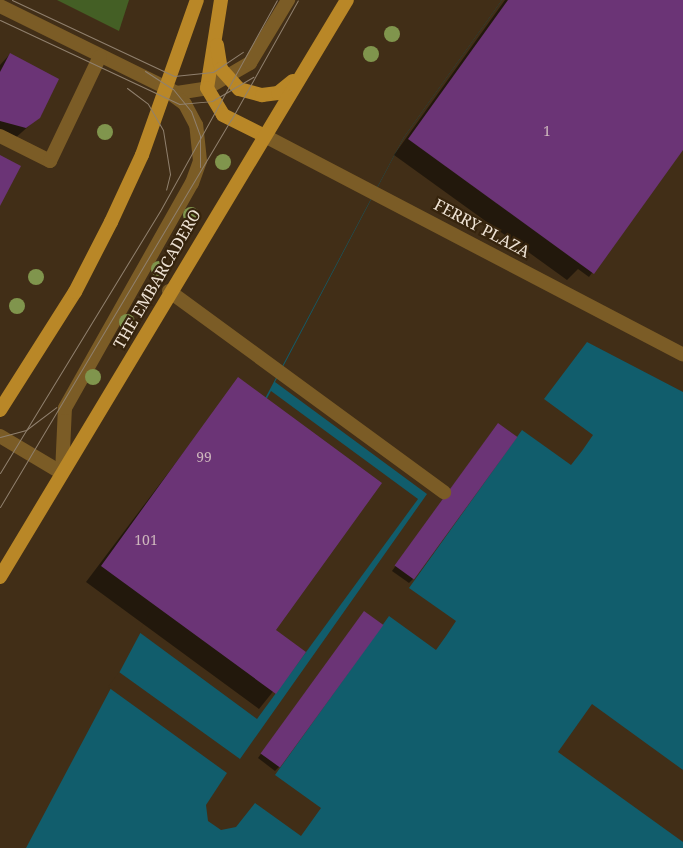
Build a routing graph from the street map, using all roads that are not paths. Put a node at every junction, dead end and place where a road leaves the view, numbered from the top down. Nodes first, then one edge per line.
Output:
1 (197, 0) edge
2 (221, 0) edge
3 (288, 0) edge
4 (347, 0) edge
5 (0, 6) edge
6 (216, 34) junction
7 (100, 56) junction
8 (300, 76) junction
9 (227, 79) junction
10 (207, 88) junction
11 (166, 90) junction
12 (263, 135) junction
13 (0, 136) edge
14 (169, 291) junction
15 (683, 355) edge
16 (0, 410) edge
17 (0, 436) edge
18 (62, 473) junction
19 (444, 492) dead end
20 (0, 577) edge

1 - 11 main road
2 - 6 main road
3 - 9 street
4 - 8 main road, THE EMBARCADERO
5 - 7 street
6 - 9 main road
6 - 10 main road
7 - 11 street
7 - 13 street
8 - 9 main road
8 - 12 main road, THE EMBARCADERO
9 - 10 street
10 - 11 street
10 - 12 main road
11 - 16 main road
11 - 18 street
12 - 14 main road, THE EMBARCADERO
12 - 15 street, FERRY PLAZA
14 - 18 main road, THE EMBARCADERO
14 - 19 street
17 - 18 street
18 - 20 main road, THE EMBARCADERO

